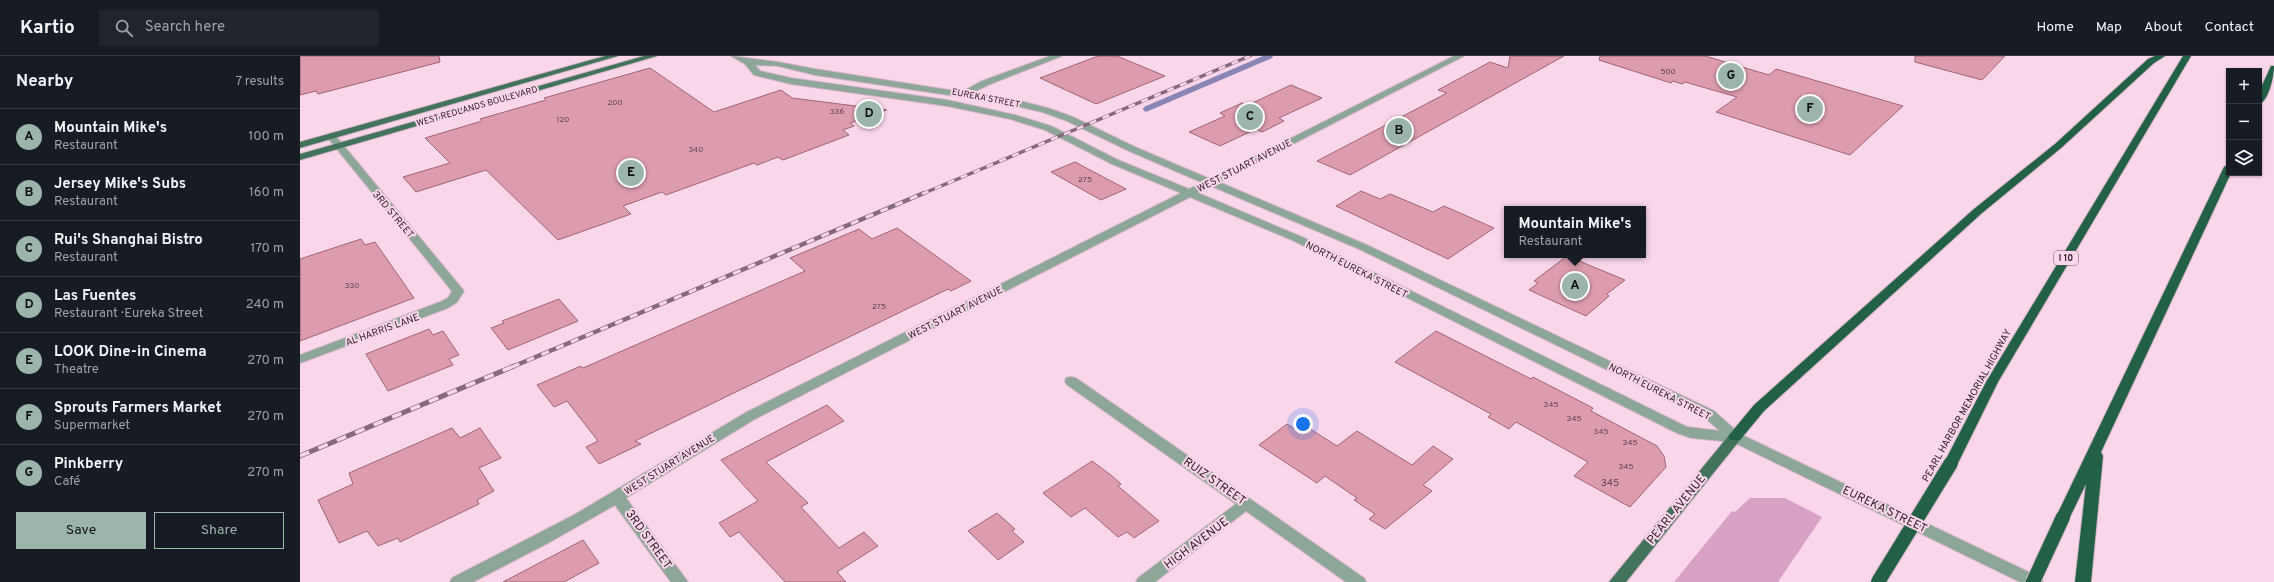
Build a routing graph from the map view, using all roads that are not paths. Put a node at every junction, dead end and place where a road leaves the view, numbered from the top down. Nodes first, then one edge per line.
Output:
1 (614, 56) edge
2 (653, 56) edge
3 (735, 56) edge
4 (1058, 56) edge
5 (1460, 56) edge
6 (2161, 56) edge
7 (2187, 56) edge
8 (748, 62) junction
9 (2274, 68) edge
10 (966, 94) junction
11 (2262, 94) edge
12 (947, 103) junction
13 (331, 136) junction
14 (300, 145) edge
15 (339, 145) junction
16 (300, 157) edge
17 (2226, 173) edge
18 (1211, 181) junction
19 (1189, 193) junction
20 (458, 291) joint
21 (300, 359) edge
22 (1071, 381) dead end
23 (1735, 437) junction
24 (2097, 447) junction
25 (617, 496) junction
26 (1247, 503) junction
27 (458, 582) edge
28 (680, 582) edge
29 (1144, 582) edge
30 (1358, 582) edge
31 (1617, 582) edge
32 (1878, 582) edge
33 (2034, 582) edge
34 (2083, 582) edge

1 - 13 main road, WEST REDLANDS BOULEVARD
2 - 15 main road, WEST REDLANDS BOULEVARD
3 - 8 street, EUREKA STREET
4 - 10 street
5 - 18 street, WEST STUART AVENUE
6 - 23 highway
7 - 32 highway, PEARL HARBOR MEMORIAL HIGHWAY / I 10, bridge
8 - 10 street, EUREKA STREET
8 - 12 street, EUREKA STREET
9 - 11 highway
10 - 12 street
10 - 18 street, EUREKA STREET
12 - 19 street, EUREKA STREET
13 - 14 main road, WEST REDLANDS BOULEVARD
13 - 15 street, 3RD STREET
15 - 16 main road, WEST REDLANDS BOULEVARD
15 - 20 street, 3RD STREET
17 - 24 highway
18 - 19 street, WEST STUART AVENUE
18 - 23 street, NORTH EUREKA STREET
19 - 23 street, NORTH EUREKA STREET
19 - 25 street, WEST STUART AVENUE
20 - 21 street, AL HARRIS LANE
22 - 26 street, RUIZ STREET
23 - 31 main road, PEARL AVENUE
23 - 33 street, EUREKA STREET
24 - 33 highway, bridge
24 - 34 highway
25 - 27 street, WEST STUART AVENUE
25 - 28 street, 3RD STREET
26 - 29 street, HIGH AVENUE
26 - 30 street, RUIZ STREET

